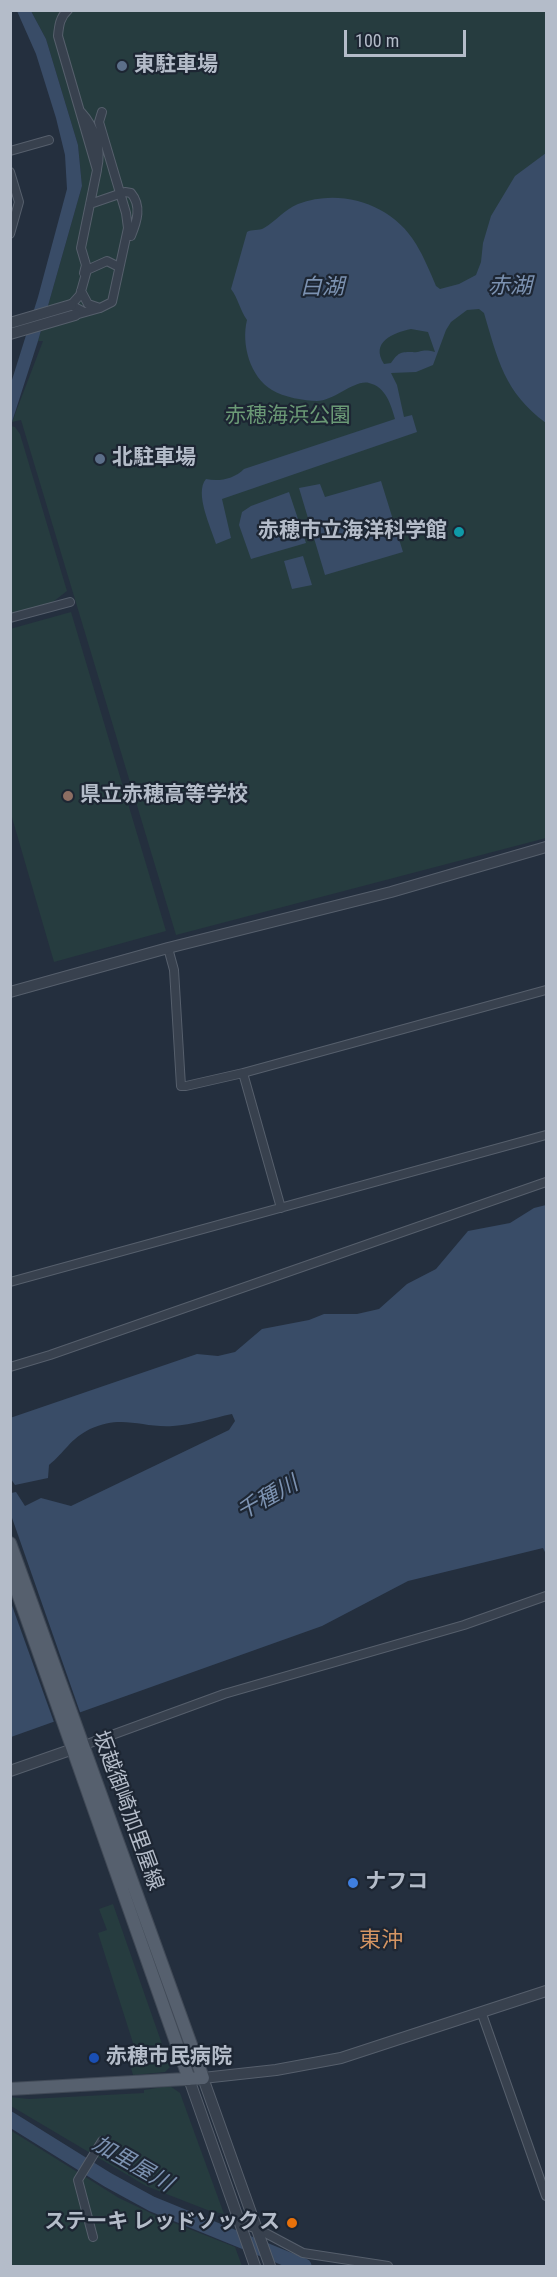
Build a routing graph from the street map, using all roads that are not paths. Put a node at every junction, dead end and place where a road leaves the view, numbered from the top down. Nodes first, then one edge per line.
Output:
1 (68, 10) edge
2 (102, 112) dead end
3 (49, 140) dead end
4 (10, 151) edge
5 (10, 172) edge
6 (120, 194) junction
7 (90, 204) junction
8 (10, 234) edge
9 (124, 243) junction
10 (118, 267) junction
11 (84, 273) junction
12 (81, 291) junction
13 (100, 308) junction
14 (77, 311) junction
15 (10, 323) edge
16 (10, 334) edge
17 (70, 602) dead end
18 (10, 618) edge
19 (546, 847) edge
20 (168, 948) junction
21 (546, 990) edge
22 (10, 992) edge
23 (243, 1073) junction
24 (546, 1136) edge
25 (546, 1182) edge
26 (281, 1208) junction
27 (10, 1282) edge
28 (10, 1367) edge
29 (10, 1543) edge
30 (10, 1571) edge
31 (546, 1596) edge
32 (76, 1743) junction
33 (10, 1771) edge
34 (546, 1991) edge
35 (482, 2014) junction
36 (203, 2078) junction
37 (189, 2079) junction
38 (10, 2090) edge
39 (102, 2141) dead end
40 (546, 2196) edge
41 (241, 2226) junction
42 (259, 2232) junction
43 (93, 2236) dead end
44 (261, 2264) edge
45 (388, 2266) edge

1 - 7 street
2 - 6 street
3 - 4 street
5 - 8 street
6 - 7 street
6 - 9 street
6 - 9 street
7 - 11 street
9 - 10 street
10 - 11 street
10 - 13 street
11 - 12 street
12 - 13 street
12 - 14 street
13 - 14 street
14 - 15 street
14 - 16 street
17 - 18 street
19 - 20 street
20 - 22 street
20 - 23 street
21 - 23 street
23 - 26 street
24 - 26 street
25 - 28 street
26 - 27 street
29 - 32 main road, 坂越御崎加里屋線
30 - 32 main road, 坂越御崎加里屋線
31 - 32 street
32 - 33 street
32 - 36 main road, 坂越御崎加里屋線
32 - 37 main road, 坂越御崎加里屋線
34 - 35 street
35 - 36 street
35 - 40 street
36 - 37 main road
36 - 42 street
37 - 38 main road
37 - 41 street
39 - 43 street
41 - 42 street
41 - 44 street
42 - 44 street
42 - 45 street

